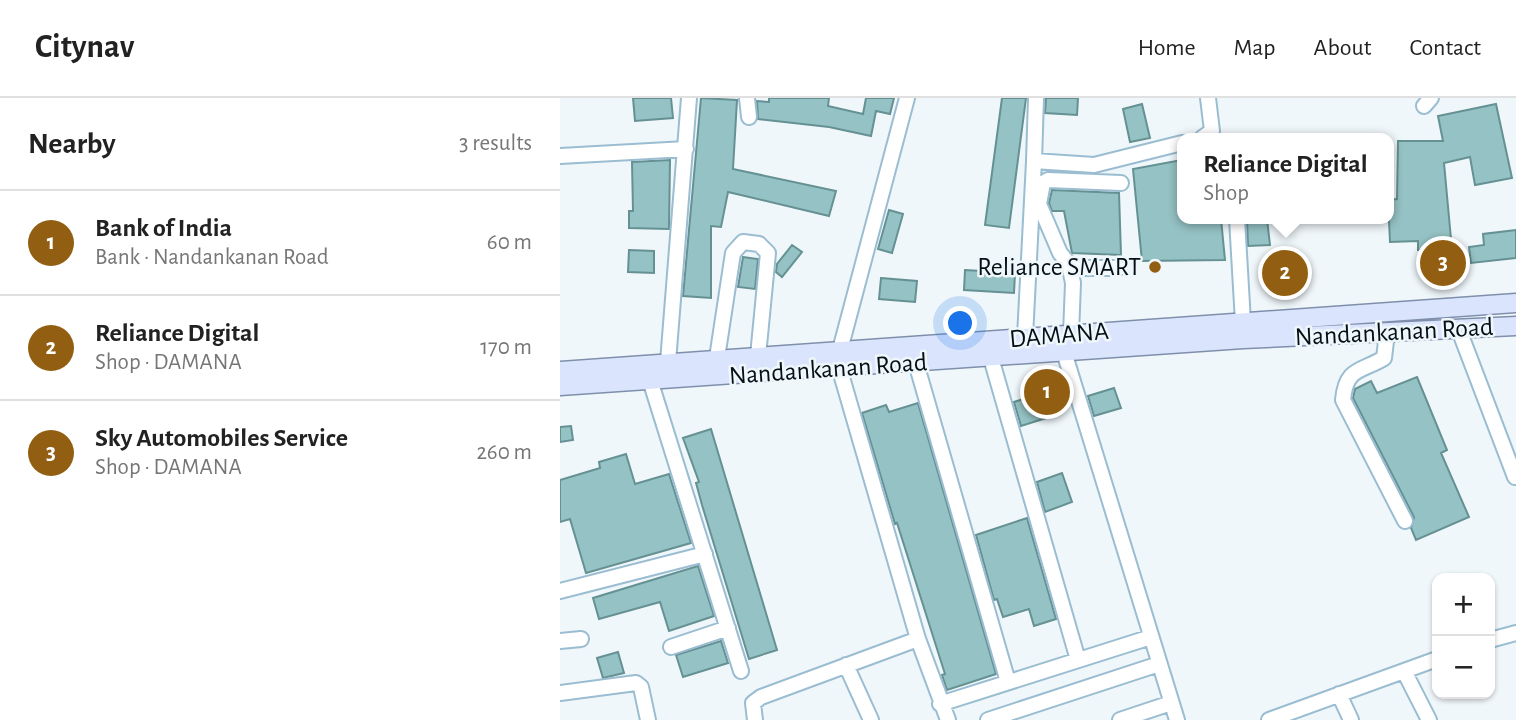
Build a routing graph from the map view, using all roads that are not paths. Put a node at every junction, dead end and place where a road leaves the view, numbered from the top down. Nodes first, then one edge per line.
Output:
1 (689, 98) edge
2 (747, 98) edge
3 (907, 98) edge
4 (1036, 98) edge
5 (1208, 98) edge
6 (749, 117) dead end
7 (1209, 133) edge
8 (1177, 144) edge
9 (685, 149) junction
10 (560, 156) edge
11 (1034, 161) junction
12 (1121, 183) dead end
13 (1237, 224) edge
14 (1069, 264) junction
15 (1118, 268) dead end
16 (1516, 303) edge
17 (1243, 322) junction
18 (1516, 326) edge
19 (1459, 330) junction
20 (1387, 333) junction
21 (1071, 334) junction
22 (1025, 337) junction
23 (1064, 352) junction
24 (758, 356) junction
25 (717, 358) junction
26 (992, 358) junction
27 (840, 359) junction
28 (668, 362) junction
29 (916, 363) junction
30 (560, 371) edge
31 (650, 380) junction
32 (560, 386) edge
33 (1515, 477) edge
34 (1405, 521) dead end
35 (705, 554) junction
36 (560, 591) edge
37 (728, 628) junction
38 (1516, 633) edge
39 (1151, 636) junction
40 (581, 639) dead end
41 (918, 639) junction
42 (1495, 639) edge
43 (560, 642) edge
44 (671, 648) dead end
45 (1078, 660) junction
46 (1432, 661) edge
47 (1159, 664) junction
48 (846, 665) junction
49 (741, 671) dead end
50 (1404, 671) junction
51 (1008, 682) junction
52 (560, 693) edge
53 (1339, 694) junction
54 (1171, 703) junction
55 (940, 704) junction
56 (648, 720) edge
57 (755, 720) edge
58 (871, 720) edge
59 (948, 720) edge
60 (988, 720) edge
61 (1120, 720) edge
62 (1177, 720) edge
63 (1269, 720) edge
64 (1350, 720) edge
65 (1429, 720) edge

1 - 9 street
2 - 6 street
3 - 27 street
4 - 11 street
5 - 7 street
8 - 11 street
9 - 10 street
9 - 28 street
11 - 22 street
12 - 14 street
13 - 17 street
14 - 15 street
14 - 21 street
16 - 17 main road, DAMANA
17 - 21 main road, DAMANA
18 - 19 main road, Nandankanan Road
19 - 20 main road, Nandankanan Road
19 - 33 street
20 - 23 main road, Nandankanan Road
20 - 34 street
21 - 22 main road, DAMANA
22 - 27 main road, DAMANA
23 - 26 main road, Nandankanan Road
23 - 39 street
24 - 25 main road, DAMANA
24 - 25 street
24 - 27 main road, DAMANA
25 - 28 main road, DAMANA
26 - 29 main road, Nandankanan Road
26 - 45 street
27 - 29 main road, Nandankanan Road
27 - 31 main road, Nandankanan Road
27 - 41 street
28 - 30 main road, DAMANA
29 - 51 street
31 - 32 main road, Nandankanan Road
31 - 35 street
35 - 36 street
35 - 37 street
37 - 44 street
37 - 49 street
38 - 42 street
39 - 45 street
39 - 47 street
40 - 43 street
41 - 48 street
41 - 55 street
45 - 51 street
46 - 50 street
47 - 54 street
47 - 60 street
48 - 57 street
48 - 58 street
50 - 53 street
50 - 65 street
51 - 55 street
52 - 56 street
53 - 63 street
53 - 64 street
54 - 61 street
54 - 62 street
55 - 59 street

